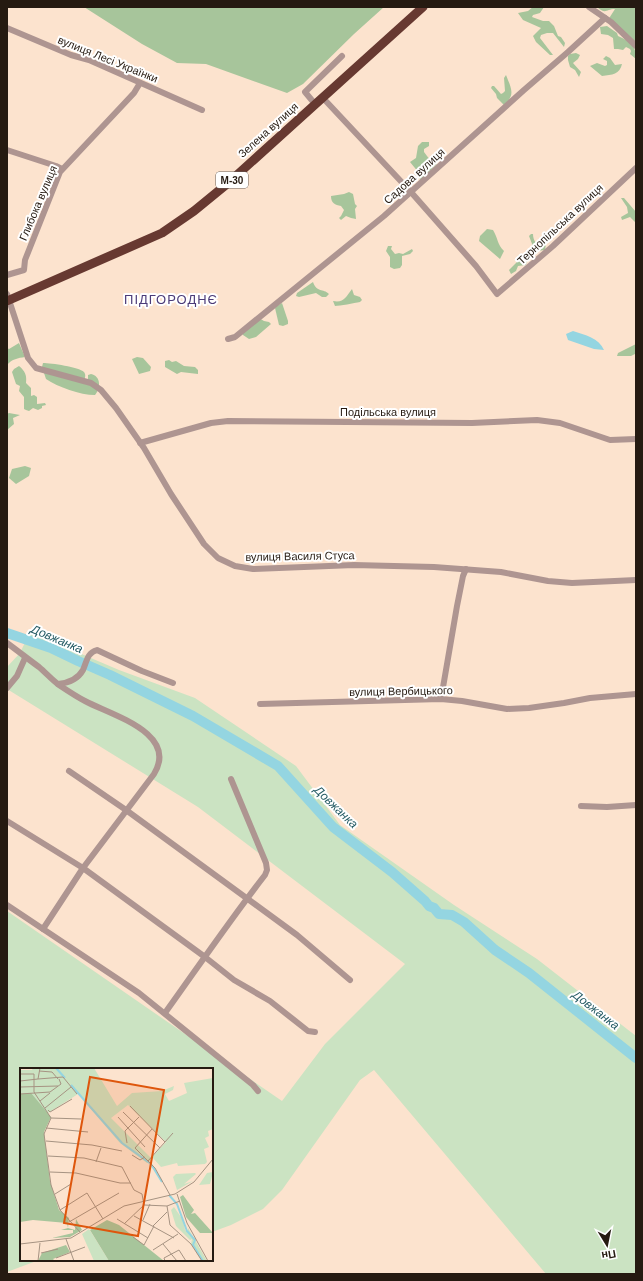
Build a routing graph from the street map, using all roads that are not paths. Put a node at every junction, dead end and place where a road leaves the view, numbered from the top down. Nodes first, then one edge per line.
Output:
1 (423, 7) edge
2 (589, 7) edge
3 (605, 18) junction
4 (7, 28) edge
5 (636, 46) edge
6 (342, 56) dead end
7 (140, 83) junction
8 (323, 98) junction
9 (315, 104) junction
10 (202, 110) dead end
11 (7, 150) edge
12 (636, 168) edge
13 (62, 169) junction
14 (410, 191) junction
15 (7, 275) edge
16 (8, 298) edge
17 (228, 339) dead end
18 (636, 440) edge
19 (140, 443) junction
20 (466, 569) junction
21 (636, 580) edge
22 (7, 643) edge
23 (25, 658) junction
24 (173, 683) dead end
25 (58, 684) junction
26 (7, 688) edge
27 (636, 694) edge
28 (441, 699) junction
29 (260, 704) dead end
30 (69, 771) dead end
31 (231, 779) dead end
32 (636, 805) edge
33 (581, 806) dead end
34 (126, 810) junction
35 (7, 821) edge
36 (83, 868) junction
37 (246, 899) junction
38 (7, 905) edge
39 (43, 929) junction
40 (205, 957) junction
41 (350, 980) dead end
42 (164, 1013) junction
43 (315, 1032) dead end
44 (258, 1091) dead end

1 - 8 highway, Зелена вулиця / М-30
2 - 3 street
3 - 5 street
3 - 14 street, Садова вулиця
4 - 7 street, вулиця Лесі Українки
6 - 9 street
7 - 10 street, вулиця Лесі Українки
7 - 13 street, Глибока вулиця
8 - 9 highway, Зелена вулиця / М-30
8 - 14 street
9 - 16 highway, Зелена вулиця / М-30
11 - 13 street
12 - 14 street, Тернопільська вулиця
13 - 15 street, Глибока вулиця
14 - 17 street, Садова вулиця
16 - 19 street, вулиця Василя Стуса
18 - 19 street, Подільська вулиця
19 - 20 street, вулиця Василя Стуса
20 - 21 street, вулиця Василя Стуса
20 - 28 street
22 - 23 street
23 - 25 street
23 - 26 street
24 - 25 street
25 - 34 street
27 - 28 street, вулиця Вербицького
28 - 29 street, вулиця Вербицького
30 - 34 street
31 - 37 street
32 - 33 street
34 - 36 street
34 - 37 street
35 - 36 street
36 - 39 street
36 - 40 street
37 - 40 street
37 - 41 street
38 - 39 street
39 - 42 street
40 - 42 street
40 - 43 street
42 - 44 street

